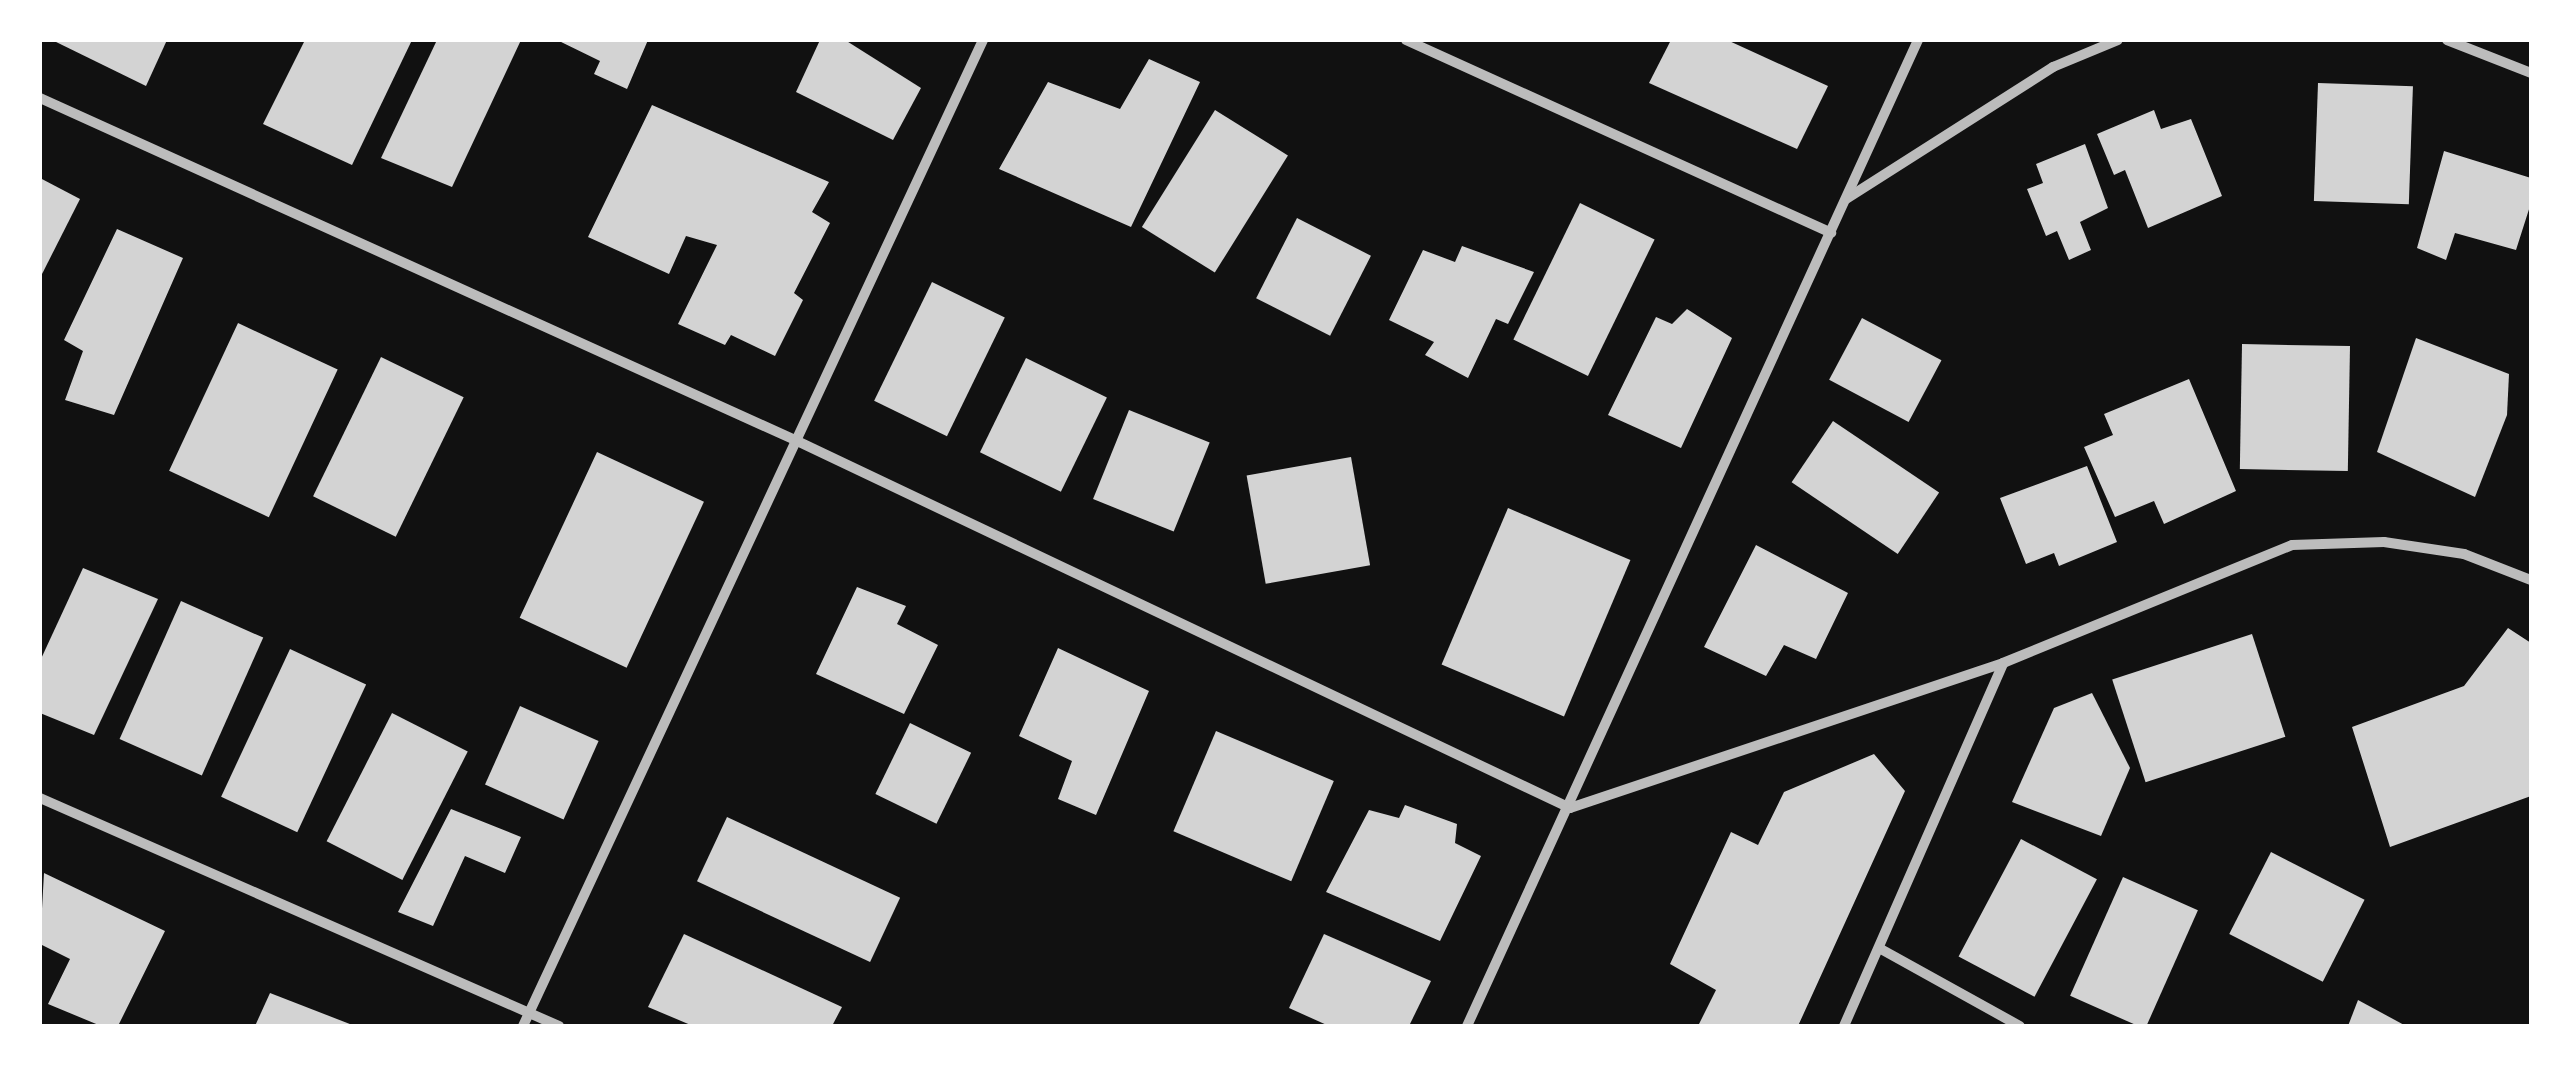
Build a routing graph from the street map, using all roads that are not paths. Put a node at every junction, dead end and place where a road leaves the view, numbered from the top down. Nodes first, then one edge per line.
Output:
1 (983, 40) edge
2 (1406, 40) edge
3 (1918, 40) edge
4 (2118, 40) edge
5 (2447, 40) edge
6 (2531, 73) edge
7 (40, 98) edge
8 (1845, 200) junction
9 (1831, 233) junction
10 (796, 440) junction
11 (2531, 580) edge
12 (2003, 663) junction
13 (40, 798) edge
14 (1570, 808) junction
15 (1879, 948) junction
16 (530, 1012) junction
17 (523, 1026) edge
18 (559, 1026) edge
19 (1467, 1026) edge
20 (1844, 1026) edge
21 (2020, 1026) edge

1 - 10 street
2 - 9 street
3 - 8 street
4 - 8 street
5 - 6 street
7 - 10 street
8 - 9 street
9 - 14 street
10 - 14 street
10 - 16 street
11 - 12 street
12 - 14 street
12 - 15 street
13 - 16 street
14 - 19 street
15 - 20 street
15 - 21 street
16 - 17 street
16 - 18 street

